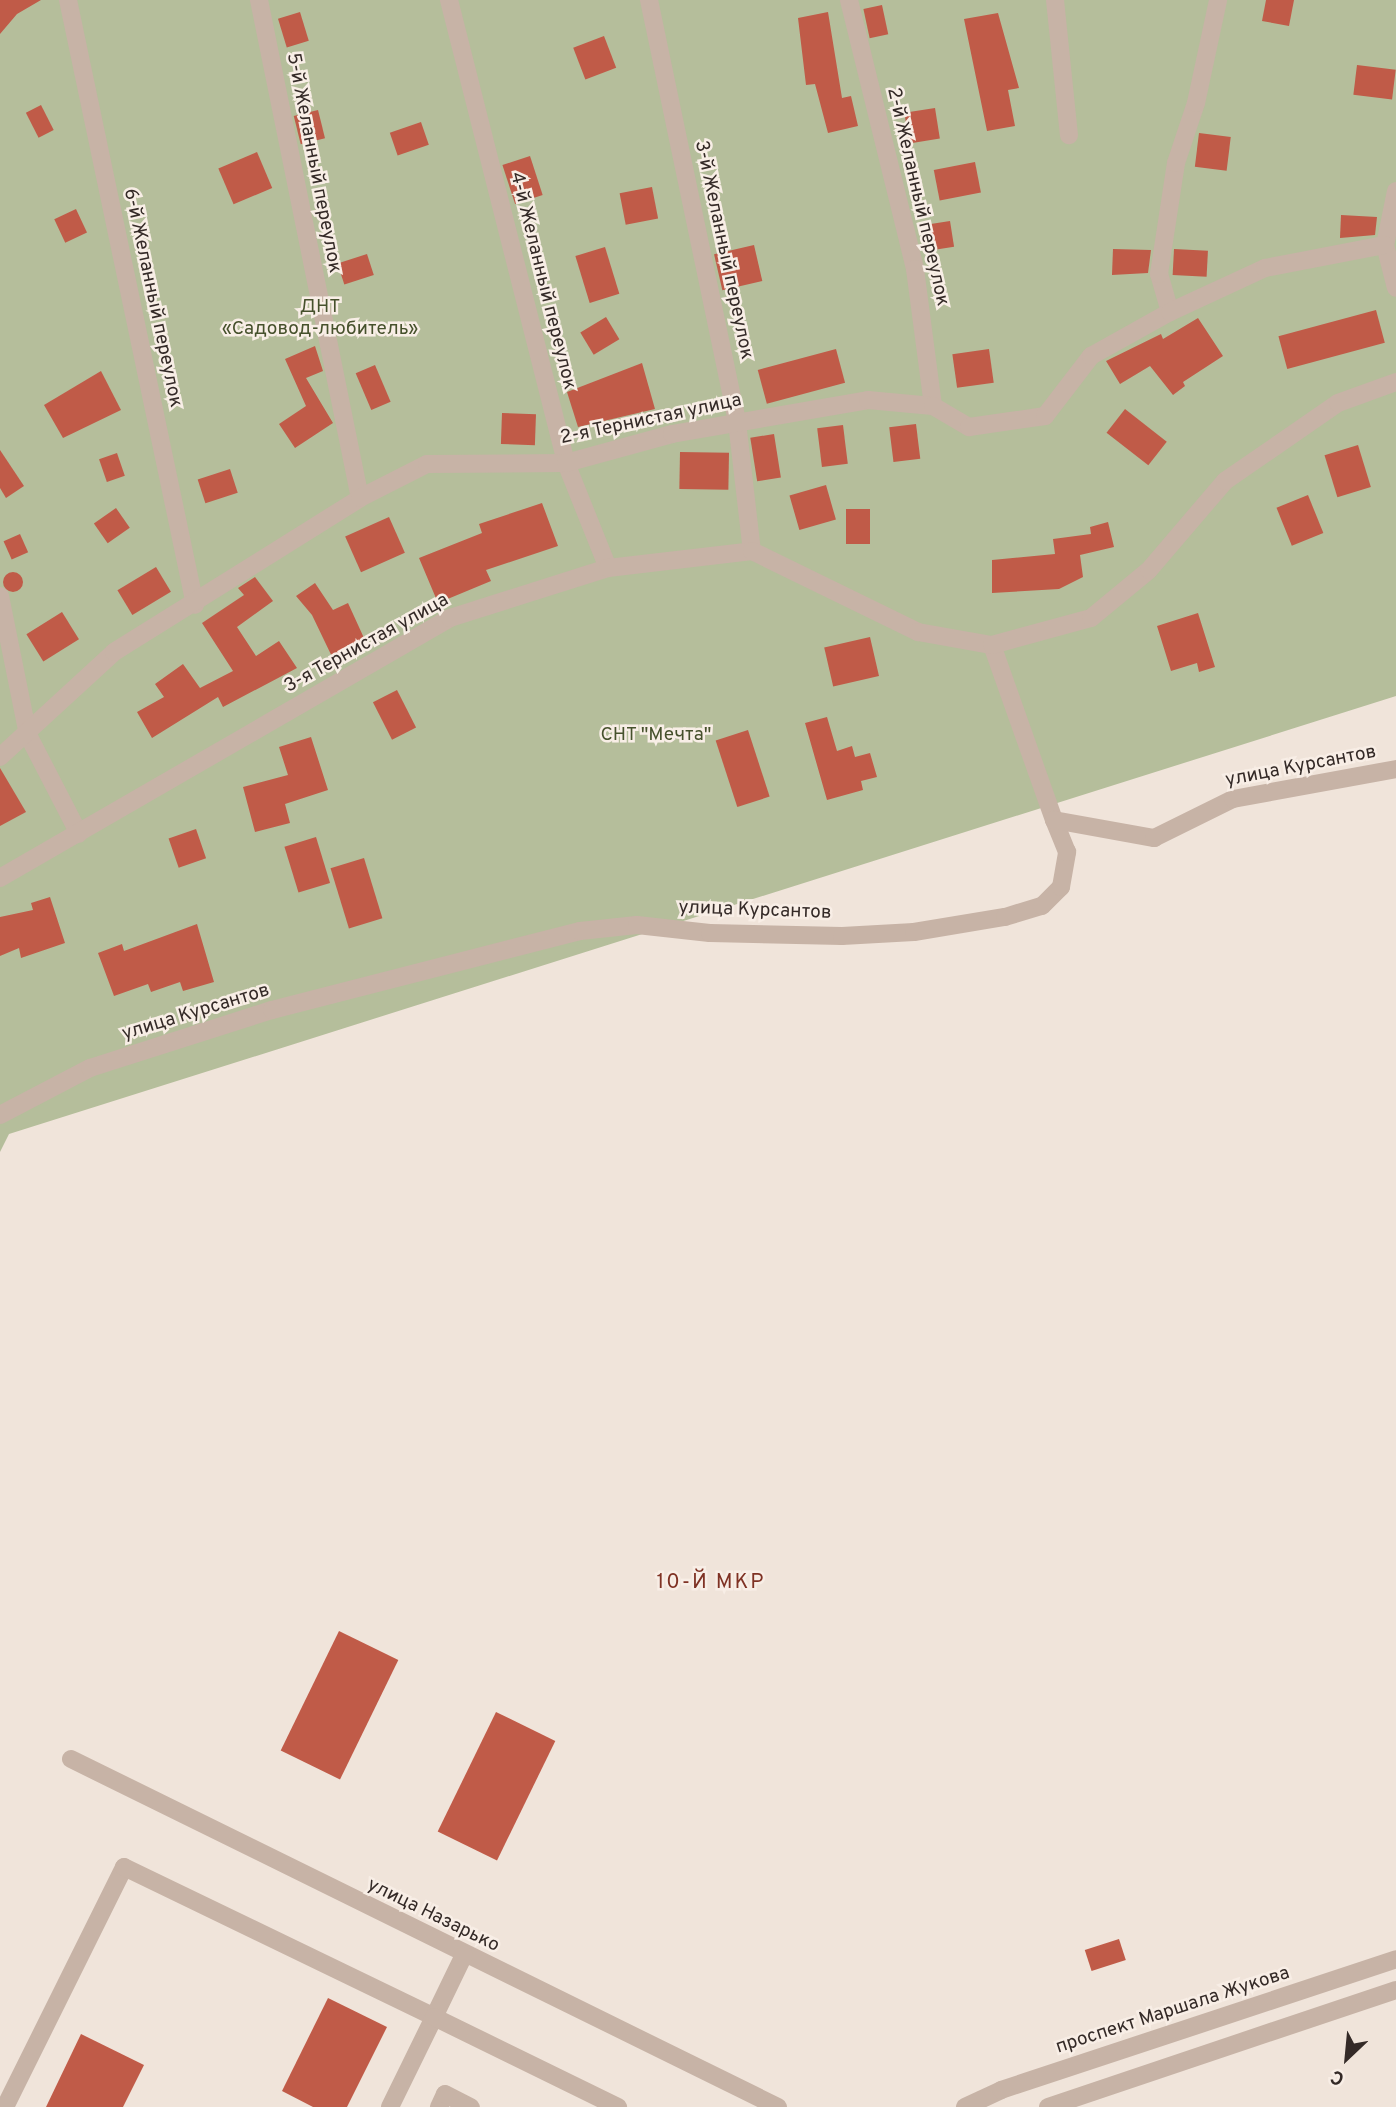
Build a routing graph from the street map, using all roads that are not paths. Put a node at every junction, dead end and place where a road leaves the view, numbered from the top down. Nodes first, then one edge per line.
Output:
1 (68, 0) edge
2 (259, 0) edge
3 (449, 0) edge
4 (649, 0) edge
5 (849, 0) edge
6 (1055, 0) edge
7 (1218, 0) edge
8 (1069, 135) dead end
9 (1396, 191) edge
10 (1385, 245) junction
11 (1396, 288) edge
12 (1170, 312) junction
13 (1396, 382) edge
14 (933, 406) junction
15 (737, 422) junction
16 (566, 463) junction
17 (360, 498) junction
18 (752, 551) junction
19 (608, 568) junction
20 (0, 596) edge
21 (195, 605) junction
22 (992, 645) junction
23 (28, 735) junction
24 (0, 757) edge
25 (1396, 769) edge
26 (1054, 820) junction
27 (79, 834) junction
28 (0, 878) edge
29 (0, 1115) edge
30 (71, 1759) dead end
31 (464, 1955) junction
32 (1396, 1959) edge
33 (1396, 1990) edge
34 (434, 2017) junction
35 (5, 2107) edge
36 (390, 2107) edge
37 (439, 2107) edge
38 (471, 2107) edge
39 (618, 2107) edge
40 (778, 2107) edge
41 (965, 2107) edge
42 (1048, 2107) edge

1 - 21 street, 6-й Желанный переулок
2 - 17 street, 5-й Желанный переулок
3 - 16 street, 4-й Желанный переулок
4 - 15 street, 3-й Желанный переулок
5 - 14 street, 2-й Желанный переулок
6 - 8 street
7 - 12 street
9 - 10 street
10 - 11 street
10 - 12 street, 2-я Тернистая улица
12 - 14 street, 2-я Тернистая улица
13 - 22 street
14 - 15 street, 2-я Тернистая улица
15 - 16 street, 2-я Тернистая улица
15 - 18 street, 3-й Желанный переулок
16 - 17 street, 2-я Тернистая улица
16 - 19 street, 4-й Желанный переулок
17 - 21 street, 2-я Тернистая улица
18 - 19 street, 3-я Тернистая улица
18 - 22 street
19 - 27 street, 3-я Тернистая улица
20 - 23 street
21 - 23 street, 2-я Тернистая улица
22 - 26 street
23 - 24 street, 2-я Тернистая улица
23 - 27 street
25 - 26 street, улица Курсантов
26 - 29 street, улица Курсантов
27 - 28 street, 3-я Тернистая улица
30 - 31 street, улица Назарько
31 - 34 street
31 - 40 street, улица Назарько
32 - 41 street, проспект Маршала Жукова
33 - 42 street
34 - 35 street
34 - 36 street
34 - 39 street
37 - 38 street

